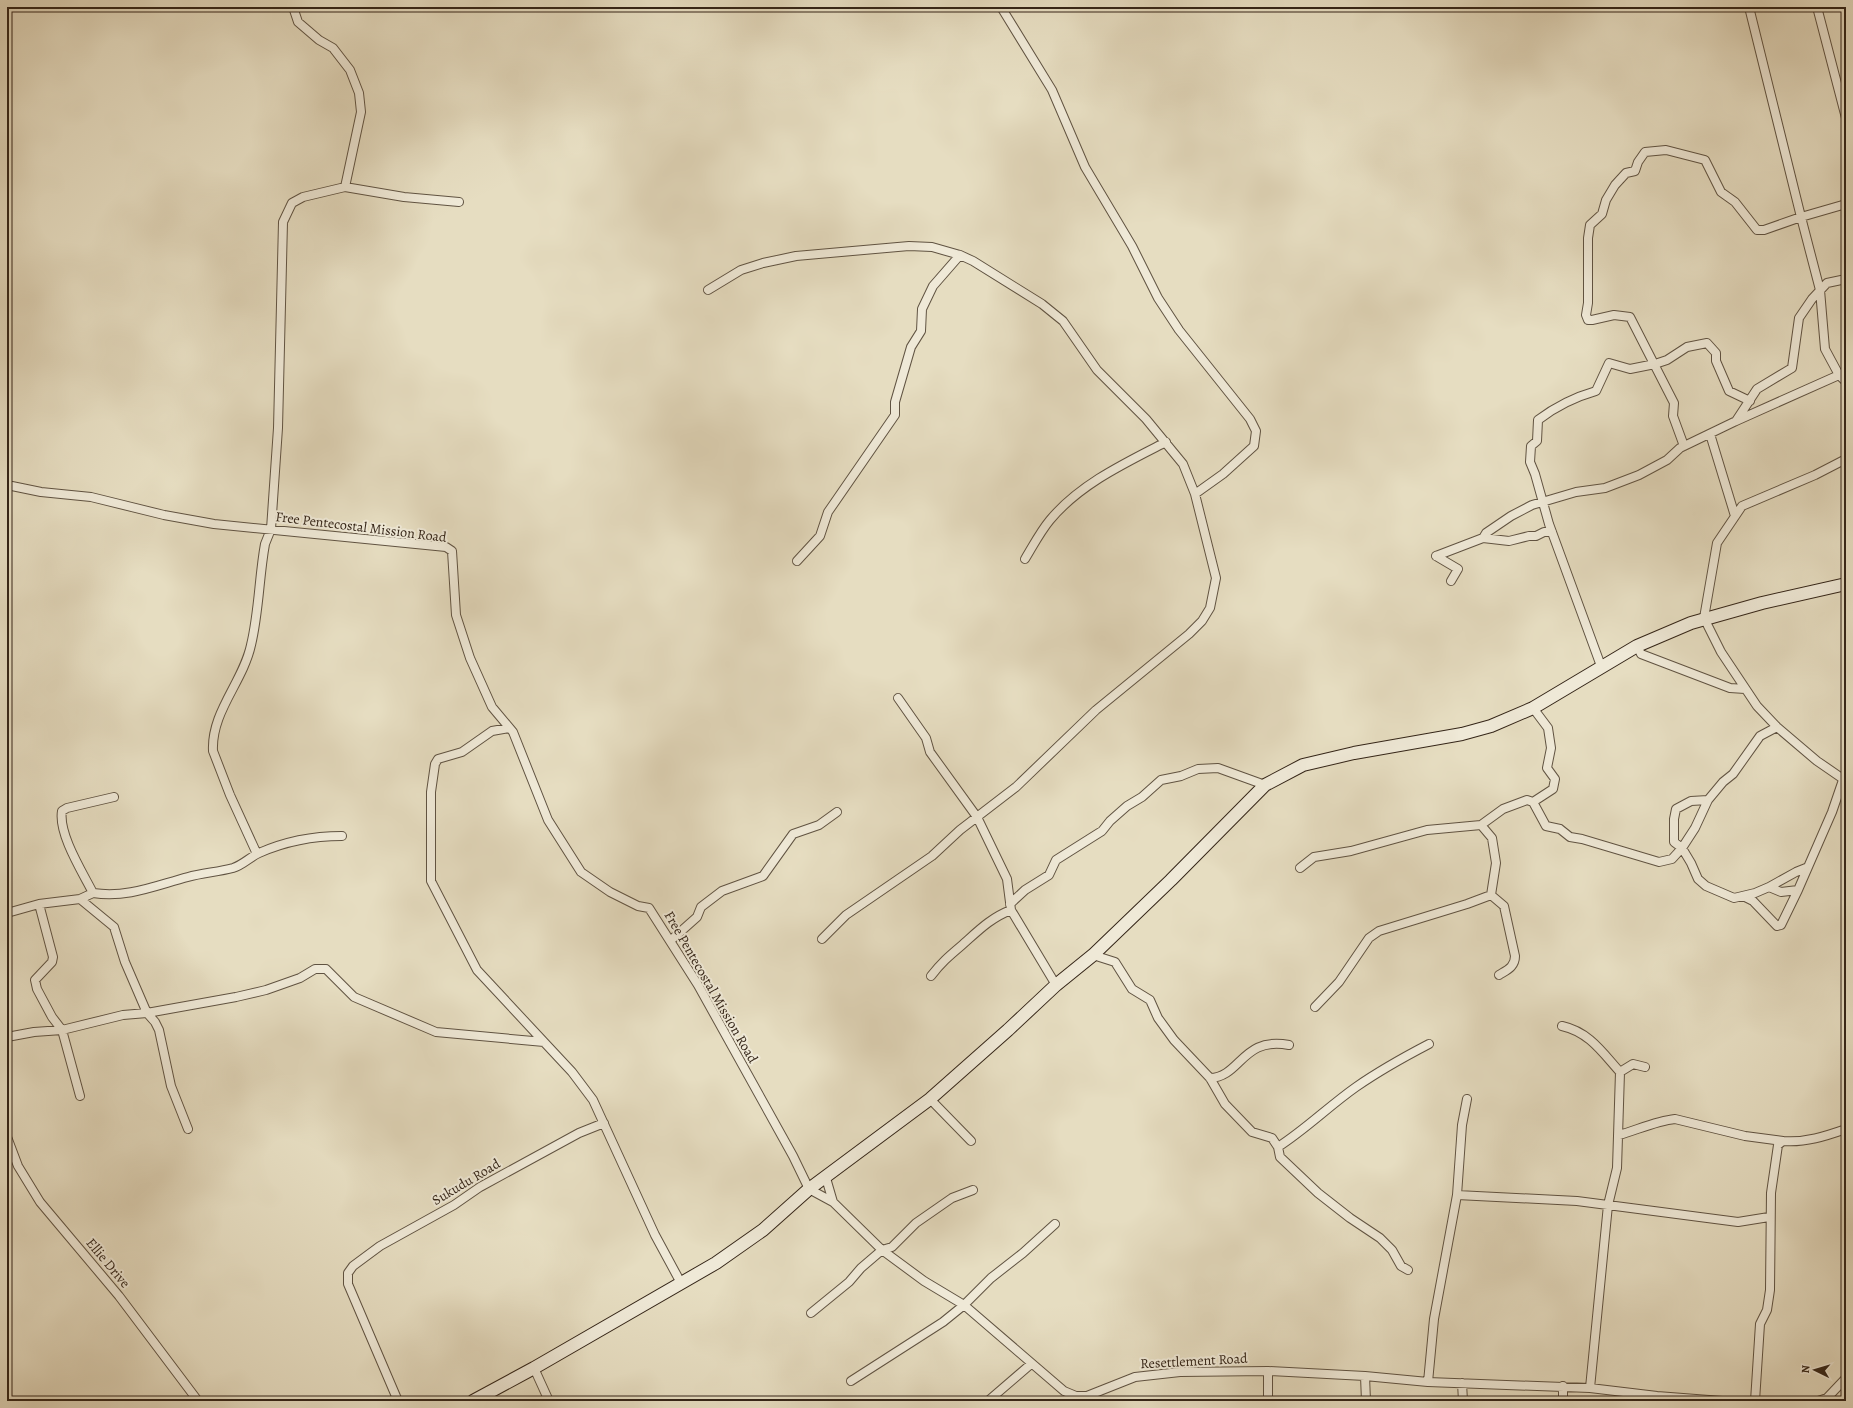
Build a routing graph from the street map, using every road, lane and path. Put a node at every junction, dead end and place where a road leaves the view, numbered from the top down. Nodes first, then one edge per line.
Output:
1 (293, 7) edge
2 (1001, 7) edge
3 (1749, 7) edge
4 (1817, 7) edge
5 (1846, 118) edge
6 (345, 187) junction
7 (459, 202) dead end
8 (1846, 204) edge
9 (1801, 217) junction
10 (960, 255) junction
11 (1846, 279) edge
12 (708, 290) dead end
13 (1820, 290) junction
14 (1655, 364) junction
15 (1839, 375) junction
16 (1846, 382) edge
17 (1750, 400) junction
18 (1736, 421) junction
19 (1710, 434) junction
20 (1166, 442) junction
21 (1684, 446) junction
22 (1846, 459) edge
23 (7, 485) edge
24 (1195, 494) junction
25 (1542, 502) junction
26 (1735, 516) junction
27 (271, 529) junction
28 (1552, 532) junction
29 (1483, 538) junction
30 (1025, 559) dead end
31 (798, 561) dead end
32 (1451, 581) dead end
33 (1846, 584) edge
34 (1704, 618) junction
35 (1638, 646) junction
36 (1601, 666) junction
37 (1745, 689) junction
38 (898, 698) dead end
39 (1532, 708) junction
40 (1776, 727) junction
41 (509, 728) junction
42 (1845, 781) edge
43 (1265, 785) junction
44 (114, 797) dead end
45 (1708, 800) junction
46 (1533, 802) junction
47 (838, 812) dead end
48 (977, 817) junction
49 (1481, 825) junction
50 (342, 836) dead end
51 (1682, 848) junction
52 (257, 854) junction
53 (1300, 868) dead end
54 (1806, 868) junction
55 (1769, 887) junction
56 (1798, 890) junction
57 (93, 893) junction
58 (1491, 895) junction
59 (1743, 896) junction
60 (80, 899) junction
61 (39, 904) junction
62 (1010, 907) junction
63 (7, 913) edge
64 (822, 939) dead end
65 (670, 941) junction
66 (1093, 955) junction
67 (1499, 975) dead end
68 (931, 976) dead end
69 (1056, 985) junction
70 (1315, 1007) dead end
71 (147, 1012) junction
72 (1562, 1026) dead end
73 (62, 1030) junction
74 (7, 1037) edge
75 (544, 1042) junction
76 (1430, 1044) dead end
77 (1289, 1045) dead end
78 (1645, 1067) dead end
79 (1620, 1072) junction
80 (1210, 1078) junction
81 (80, 1096) dead end
82 (930, 1099) junction
83 (1467, 1099) dead end
84 (604, 1123) junction
85 (188, 1129) dead end
86 (1846, 1129) edge
87 (1619, 1135) junction
88 (7, 1137) edge
89 (971, 1140) dead end
90 (1783, 1141) junction
91 (1278, 1146) junction
92 (826, 1178) junction
93 (809, 1189) junction
94 (973, 1190) dead end
95 (1457, 1195) junction
96 (833, 1202) junction
97 (1608, 1205) junction
98 (1770, 1217) junction
99 (1055, 1224) dead end
100 (882, 1250) junction
101 (1408, 1270) dead end
102 (681, 1283) junction
103 (964, 1305) junction
104 (811, 1313) dead end
105 (1031, 1364) junction
106 (534, 1368) junction
107 (1268, 1371) junction
108 (1365, 1376) junction
109 (1846, 1378) edge
110 (851, 1381) dead end
111 (1428, 1382) junction
112 (1462, 1383) junction
113 (1563, 1386) junction
114 (1590, 1388) junction
115 (1087, 1398) edge
116 (1657, 1398) edge
117 (198, 1401) edge
118 (398, 1401) edge
119 (473, 1401) edge
120 (549, 1401) edge
121 (988, 1401) edge
122 (1268, 1401) edge
123 (1366, 1401) edge
124 (1463, 1401) edge
125 (1562, 1401) edge
126 (1722, 1401) edge
127 (1755, 1401) edge
128 (1818, 1401) edge

1 - 6 street
2 - 24 street
3 - 9 street
4 - 5 street
6 - 7 street
6 - 27 street
8 - 9 street
9 - 13 street
9 - 14 street
10 - 12 street
10 - 20 street
10 - 31 street
11 - 13 street
13 - 15 street
13 - 17 street
14 - 17 street
14 - 21 street
14 - 25 street
15 - 16 street
15 - 18 street
17 - 18 street
18 - 19 street
19 - 21 street
19 - 26 street
20 - 24 street
20 - 30 street
21 - 25 street
22 - 26 street
23 - 27 street, Free Pentecostal Mission Road
24 - 48 street
25 - 28 street
25 - 29 street
26 - 34 street
27 - 41 street, Free Pentecostal Mission Road
27 - 52 street
28 - 29 street
28 - 36 street
29 - 32 street
33 - 34 main road
34 - 35 main road
34 - 37 street
35 - 36 main road
35 - 37 street
36 - 39 main road
37 - 40 street
38 - 48 street
39 - 43 main road
39 - 46 street
40 - 42 street
40 - 45 street
41 - 65 street, Free Pentecostal Mission Road
41 - 75 street
42 - 54 street
43 - 62 street
43 - 66 main road
44 - 57 street
45 - 51 street
45 - 51 street
46 - 49 street
46 - 51 street
47 - 65 street
48 - 62 street
48 - 64 street
49 - 53 street
49 - 58 street
50 - 52 street
51 - 59 street
52 - 57 street
54 - 55 street
54 - 56 street
55 - 56 street
55 - 59 street
56 - 59 street
57 - 60 street
58 - 67 street
58 - 70 street
60 - 61 street
60 - 71 street
61 - 63 street
61 - 73 street
62 - 68 street
62 - 69 street
65 - 93 street, Free Pentecostal Mission Road
66 - 69 main road
66 - 80 street
69 - 82 main road
71 - 73 street
71 - 75 street
71 - 85 street
72 - 79 street
73 - 74 street
73 - 81 street
75 - 84 street
76 - 91 street
77 - 80 street
78 - 79 street
79 - 87 street
80 - 91 street
82 - 89 street
82 - 92 main road
83 - 95 street
84 - 102 street
84 - 118 street, Sukudu Road
86 - 90 street
87 - 90 street
87 - 97 street
88 - 117 street, Ellie Drive
90 - 98 street
91 - 101 street
92 - 93 main road
92 - 96 street, Resettlement Road
93 - 96 street, Resettlement Road
93 - 102 main road
94 - 100 street
95 - 97 street
95 - 111 street
96 - 100 street, Resettlement Road
97 - 98 street
97 - 114 street
98 - 127 street
99 - 103 street
100 - 103 street, Resettlement Road
100 - 104 street
102 - 106 main road
103 - 105 street, Resettlement Road
103 - 110 street
105 - 115 street, Resettlement Road
105 - 121 street
106 - 119 main road
106 - 120 street
107 - 108 street, Resettlement Road
107 - 115 street, Resettlement Road
107 - 122 street
108 - 111 street, Resettlement Road
108 - 123 street
109 - 128 street
111 - 112 street, Resettlement Road
112 - 113 street, Resettlement Road
112 - 124 street
113 - 114 street, Resettlement Road
113 - 125 street
114 - 116 street, Resettlement Road
116 - 126 street, Resettlement Road

